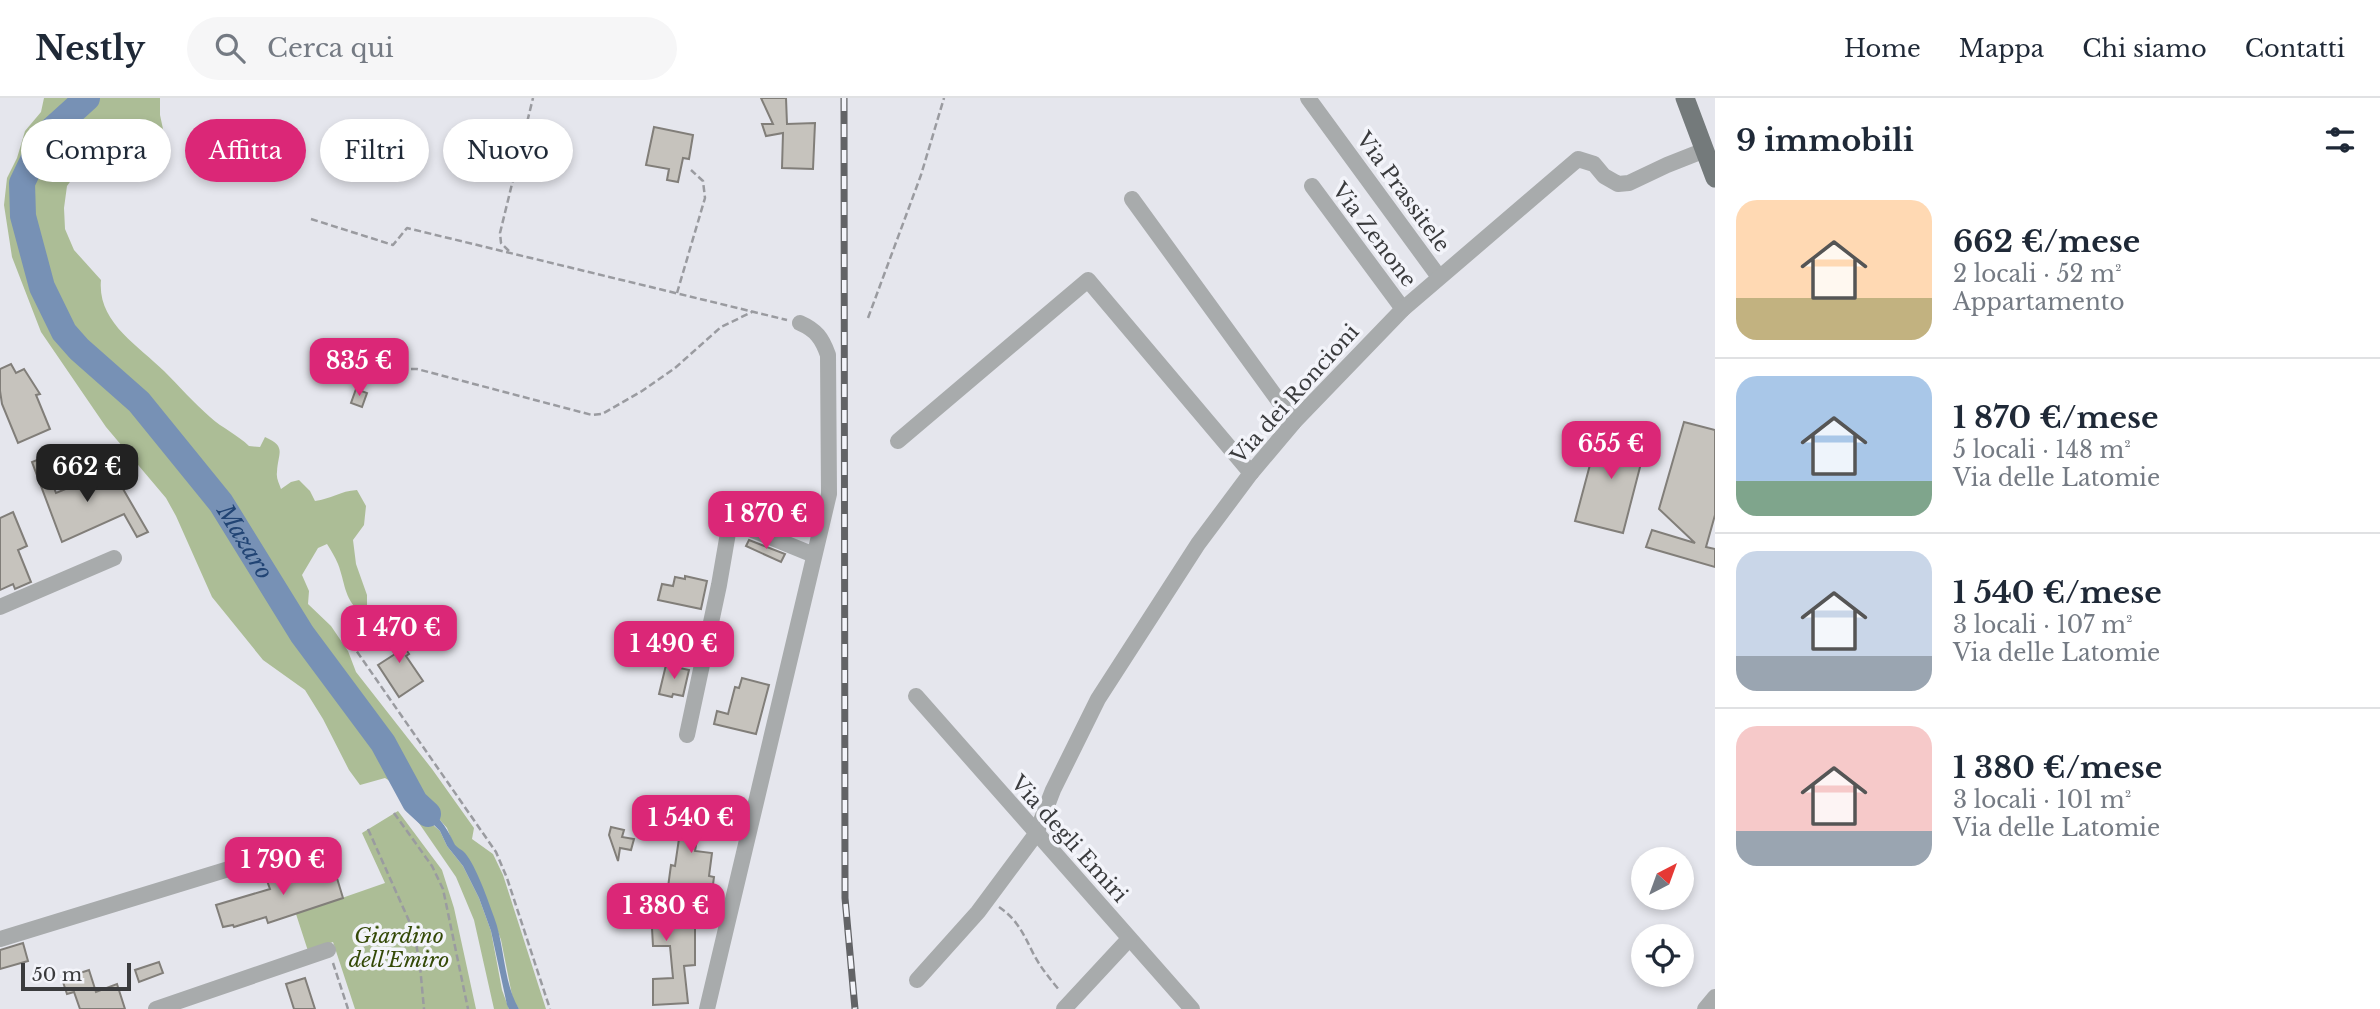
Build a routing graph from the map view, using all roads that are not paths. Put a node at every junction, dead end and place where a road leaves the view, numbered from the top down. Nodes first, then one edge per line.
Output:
1 (1308, 98) edge
2 (1685, 98) edge
3 (1711, 164) edge
4 (1312, 186) dead end
5 (1132, 199) dead end
6 (1439, 278) junction
7 (1403, 309) junction
8 (800, 323) road end
9 (1294, 422) junction
10 (898, 441) dead end
11 (1251, 473) junction
12 (814, 555) junction
13 (114, 558) dead end
14 (0, 607) edge
15 (916, 696) dead end
16 (687, 734) dead end
17 (1036, 834) junction
18 (294, 849) dead end
19 (0, 939) edge
20 (1129, 939) junction
21 (328, 950) road end
22 (917, 981) dead end
23 (1715, 997) edge
24 (1067, 1005) edge
25 (156, 1009) edge
26 (707, 1009) edge
27 (1192, 1009) edge
28 (1705, 1009) edge

1 - 6 street, Via Prassitele
2 - 3 main road
3 - 6 street, Via dei Roncioni
4 - 7 street, Via Zenone
5 - 9 street
6 - 7 street, Via dei Roncioni
7 - 9 street, Via dei Roncioni
8 - 12 street
9 - 11 street, Via dei Roncioni
10 - 11 street
11 - 17 street, Via dei Roncioni
12 - 16 street
12 - 26 street
13 - 14 street
15 - 17 street, Via degli Emiri
17 - 20 street, Via degli Emiri
17 - 22 street, Via dei Roncioni
18 - 19 street
20 - 24 street
20 - 27 street, Via degli Emiri
21 - 25 street
23 - 28 street

